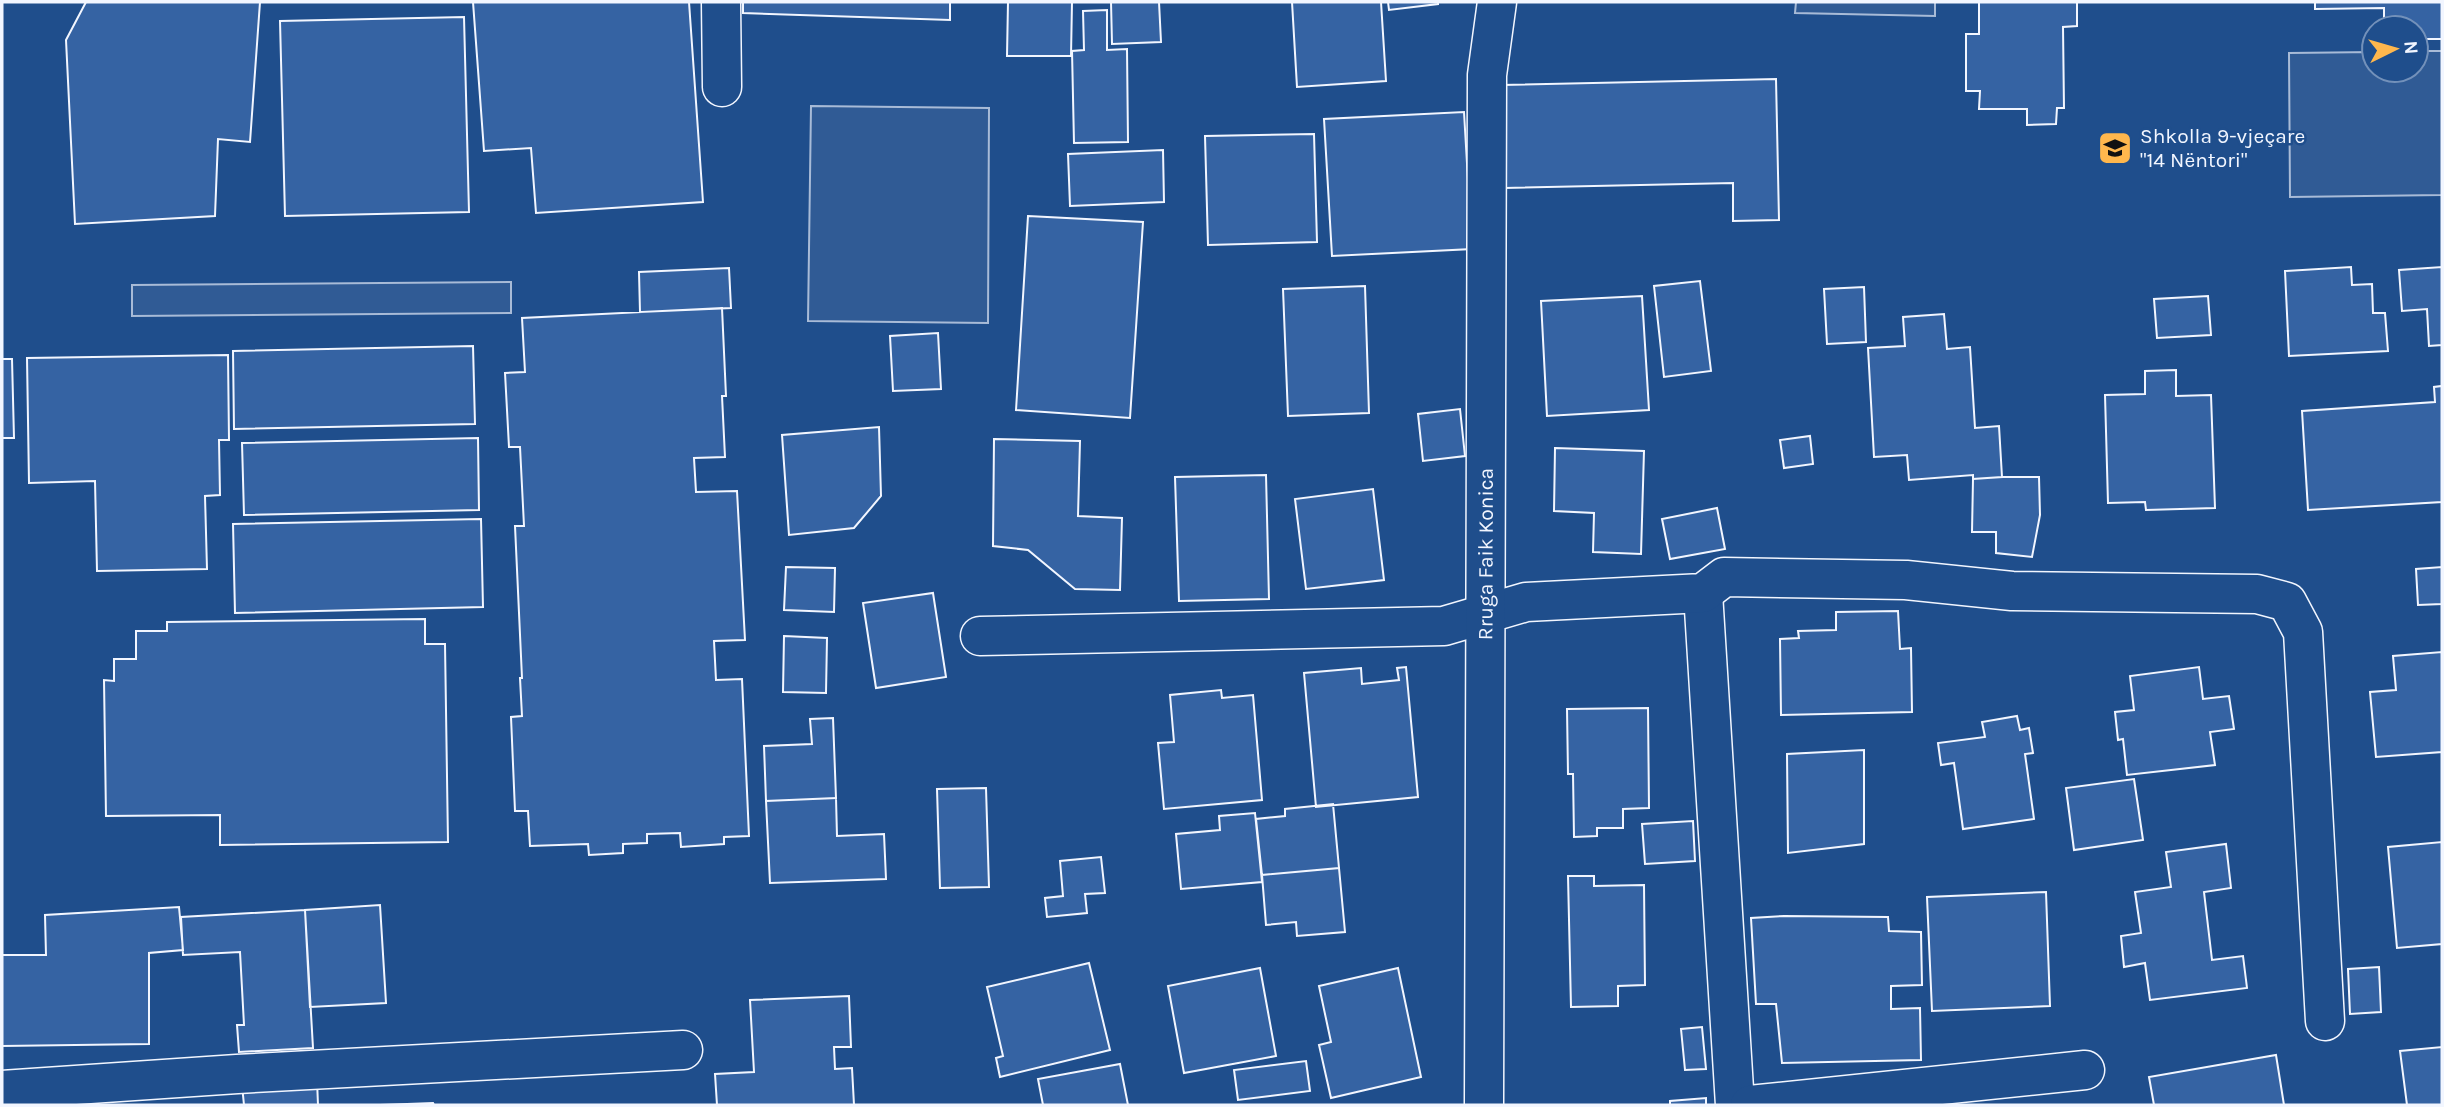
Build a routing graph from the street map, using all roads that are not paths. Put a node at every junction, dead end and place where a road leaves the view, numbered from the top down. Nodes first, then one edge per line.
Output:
1 (722, 2) edge
2 (1497, 2) edge
3 (722, 87) dead end
4 (1703, 593) junction
5 (1485, 615) junction
6 (980, 636) dead end
7 (2325, 1021) dead end
8 (683, 1051) dead end
9 (2085, 1070) dead end
10 (2, 1090) edge
11 (1484, 1105) edge
12 (1735, 1105) edge
13 (1750, 1105) edge

1 - 3 street
2 - 5 street, Rruga Faik Konica
4 - 5 street
4 - 7 street
4 - 12 street
5 - 6 street
5 - 11 street, Rruga Faik Konica
8 - 10 street
9 - 13 street

